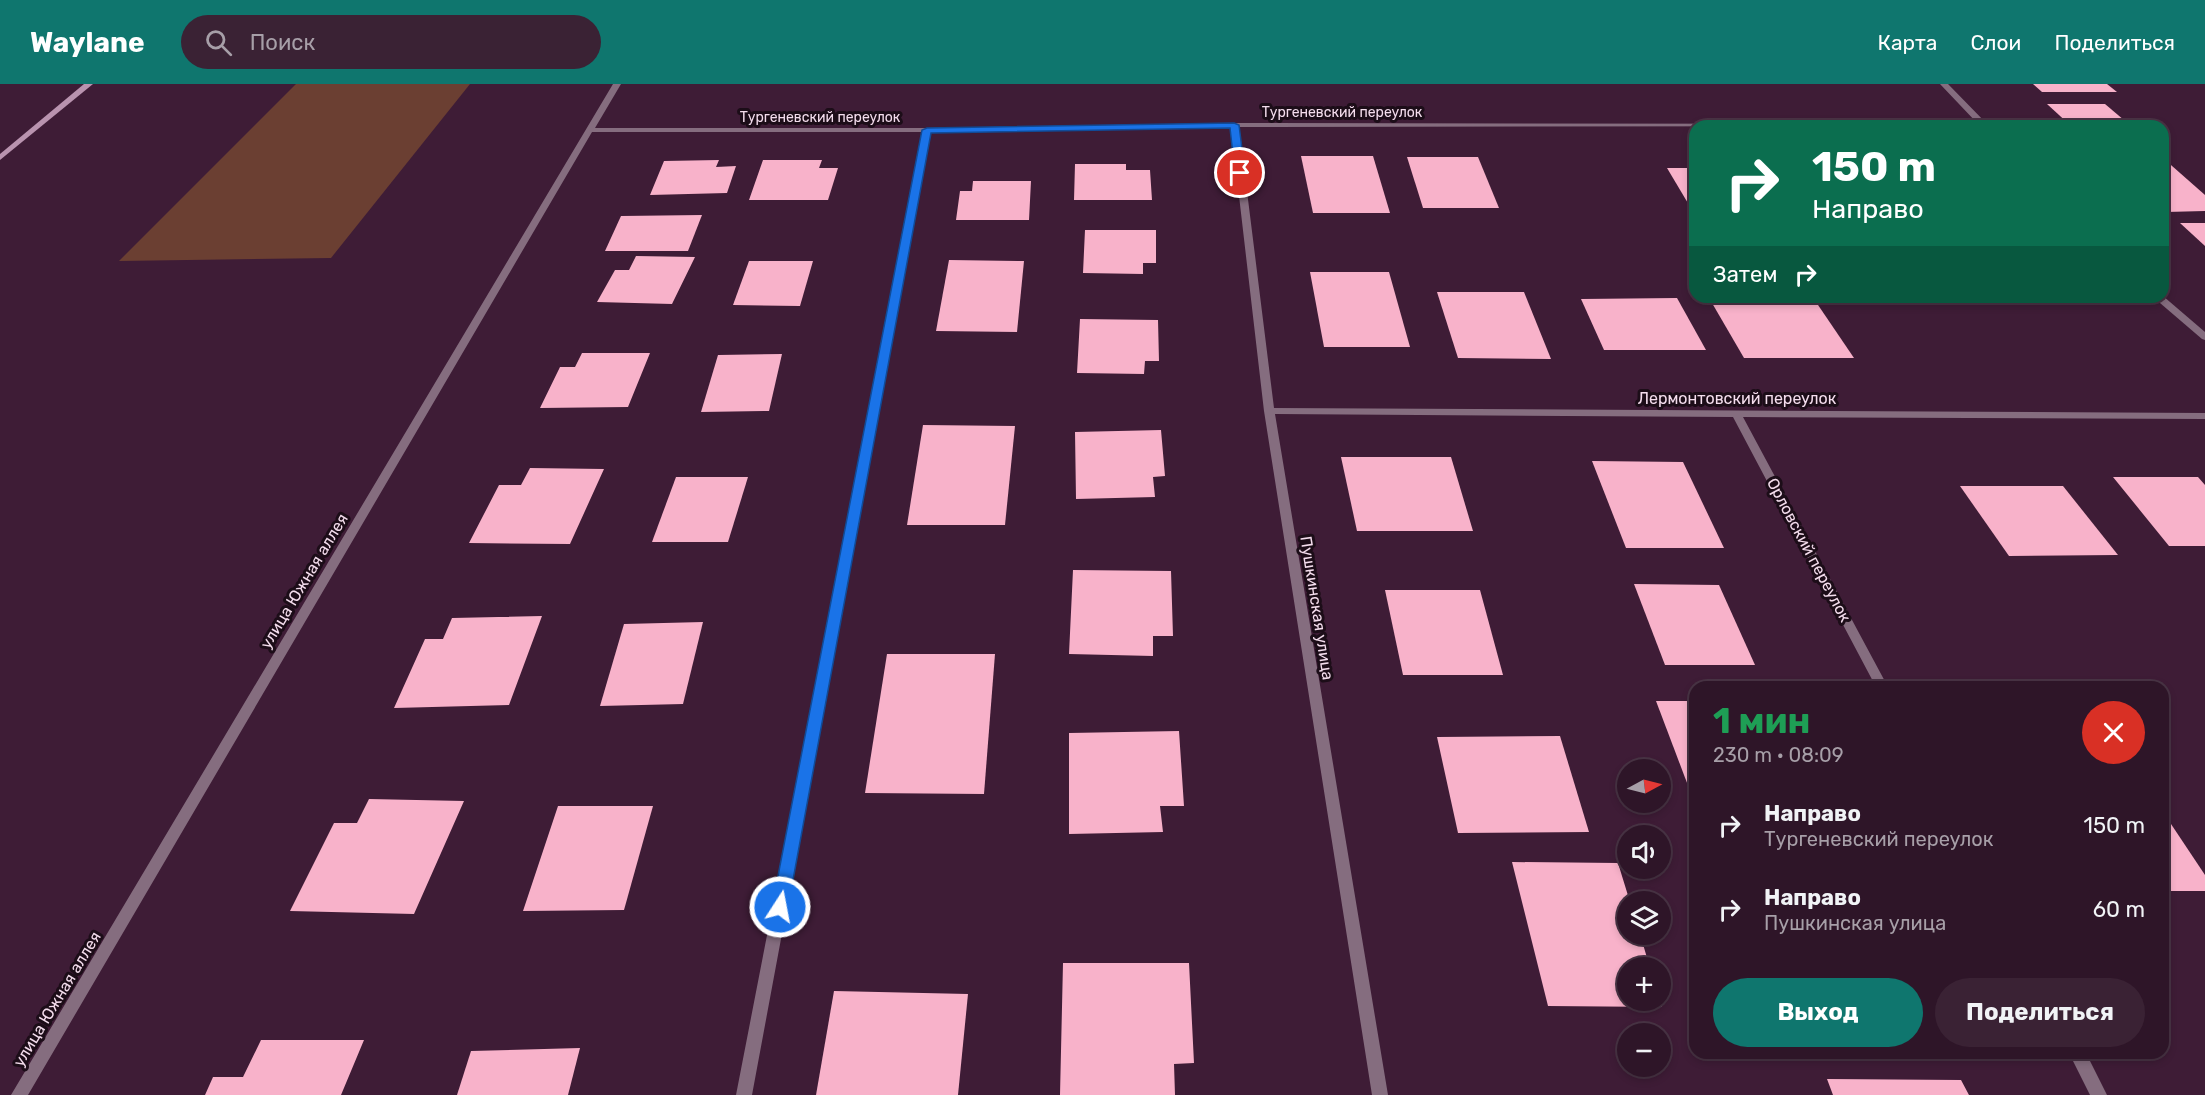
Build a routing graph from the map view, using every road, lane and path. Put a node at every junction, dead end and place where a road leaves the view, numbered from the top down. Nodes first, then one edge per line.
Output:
1 (89, 84) edge
2 (617, 84) edge
3 (1944, 84) edge
4 (1979, 120) edge
5 (1234, 125) junction
6 (1689, 126) edge
7 (591, 130) junction
8 (927, 130) junction
9 (0, 158) edge
10 (2165, 303) edge
11 (2205, 337) edge
12 (1269, 411) junction
13 (1736, 413) junction
14 (2205, 416) edge
15 (1879, 681) edge
16 (2080, 1059) edge
17 (19, 1095) edge
18 (744, 1095) edge
19 (1380, 1095) edge
20 (2099, 1095) edge

1 - 9 main road
2 - 7 street, улица Южная аллея
3 - 4 street
5 - 6 street, Тургеневский переулок
5 - 8 street, Тургеневский переулок
5 - 12 street, Пушкинская улица
7 - 8 street, Тургеневский переулок
7 - 17 street, улица Южная аллея
8 - 18 street
10 - 11 street
12 - 13 street, Лермонтовский переулок
12 - 19 street, Пушкинская улица
13 - 14 street, Лермонтовский переулок
13 - 15 street, Орловский переулок
16 - 20 street

